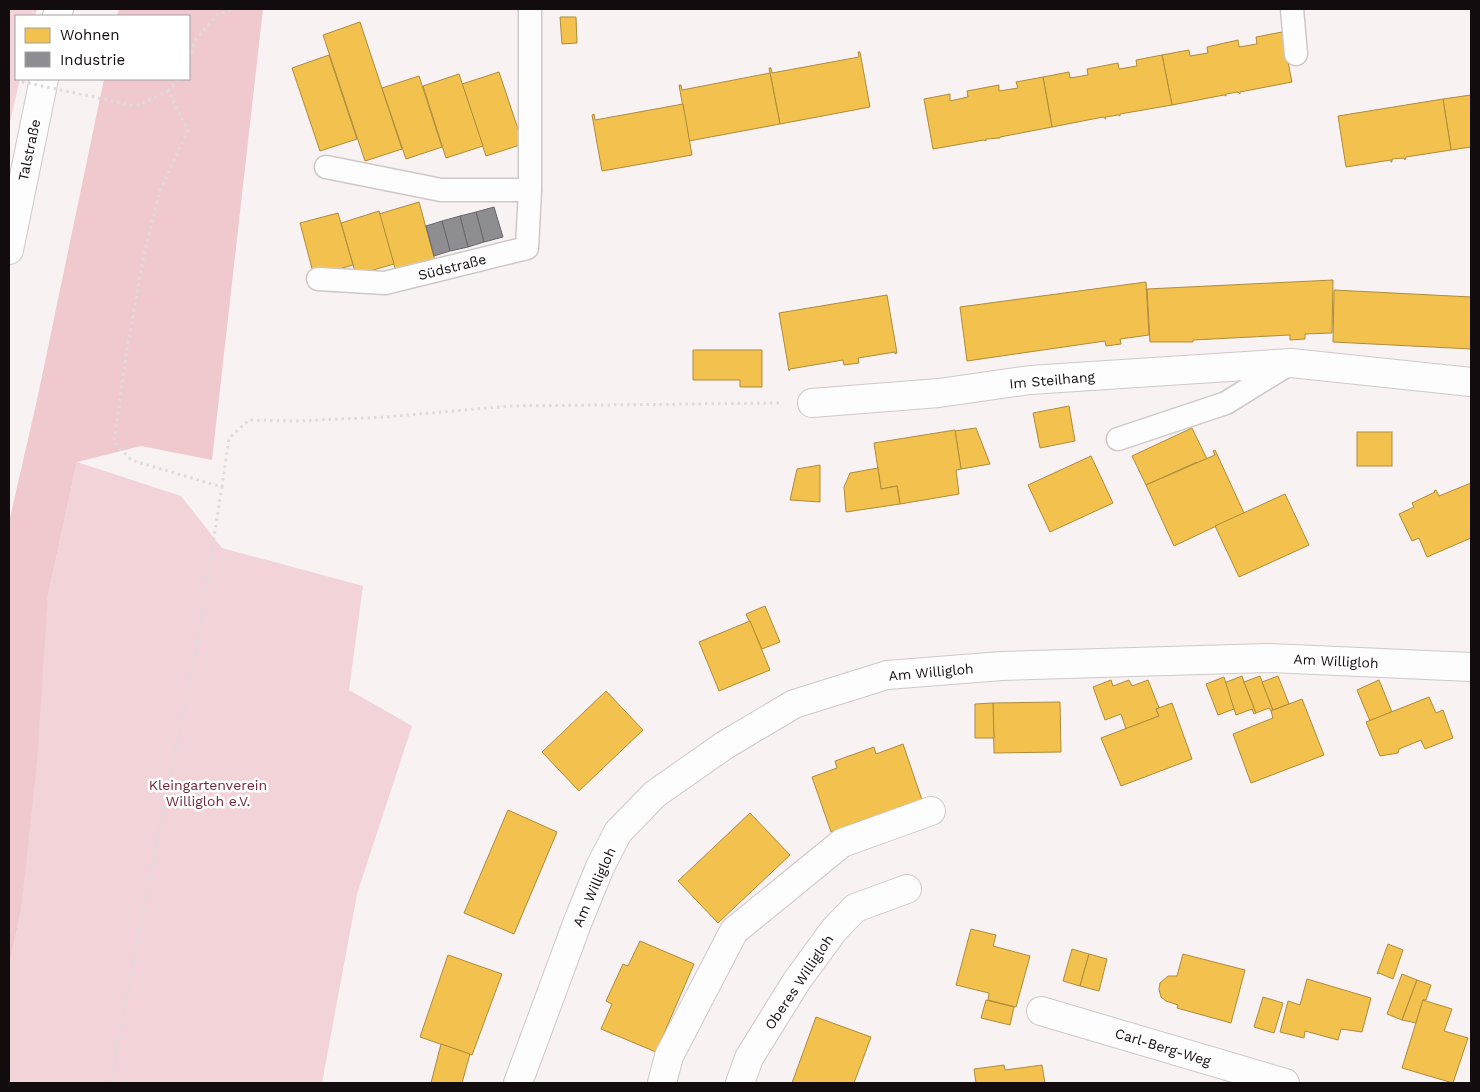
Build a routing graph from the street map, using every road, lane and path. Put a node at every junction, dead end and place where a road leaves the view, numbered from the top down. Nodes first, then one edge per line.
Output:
1 (233, 9) edge
2 (530, 9) edge
3 (1292, 9) edge
4 (1296, 54) dead end
5 (190, 57) edge
6 (9, 79) edge
7 (44, 80) edge
8 (178, 80) edge
9 (168, 91) junction
10 (326, 167) dead end
11 (530, 190) junction
12 (9, 250) edge
13 (318, 278) dead end
14 (1291, 363) junction
15 (1471, 382) edge
16 (812, 403) joint
17 (1118, 439) dead end
18 (222, 487) junction
19 (1471, 667) edge
20 (930, 810) dead end
21 (907, 889) dead end
22 (1041, 1011) dead end
23 (111, 1083) edge
24 (518, 1083) edge
25 (662, 1083) edge
26 (740, 1083) edge
27 (1285, 1083) edge

1 - 5 path
2 - 11 lane, Südstraße
3 - 4 lane
6 - 9 path, bridge
7 - 12 street, Talstraße
8 - 9 path
9 - 18 path
10 - 11 lane
11 - 13 lane, Südstraße
14 - 15 street, Im Steilhang
14 - 16 street, Im Steilhang
14 - 17 lane
16 - 18 path
18 - 23 path
19 - 24 street, Am Willigloh
20 - 25 street
21 - 26 street, Oberes Willigloh
22 - 27 street, Carl-Berg-Weg

